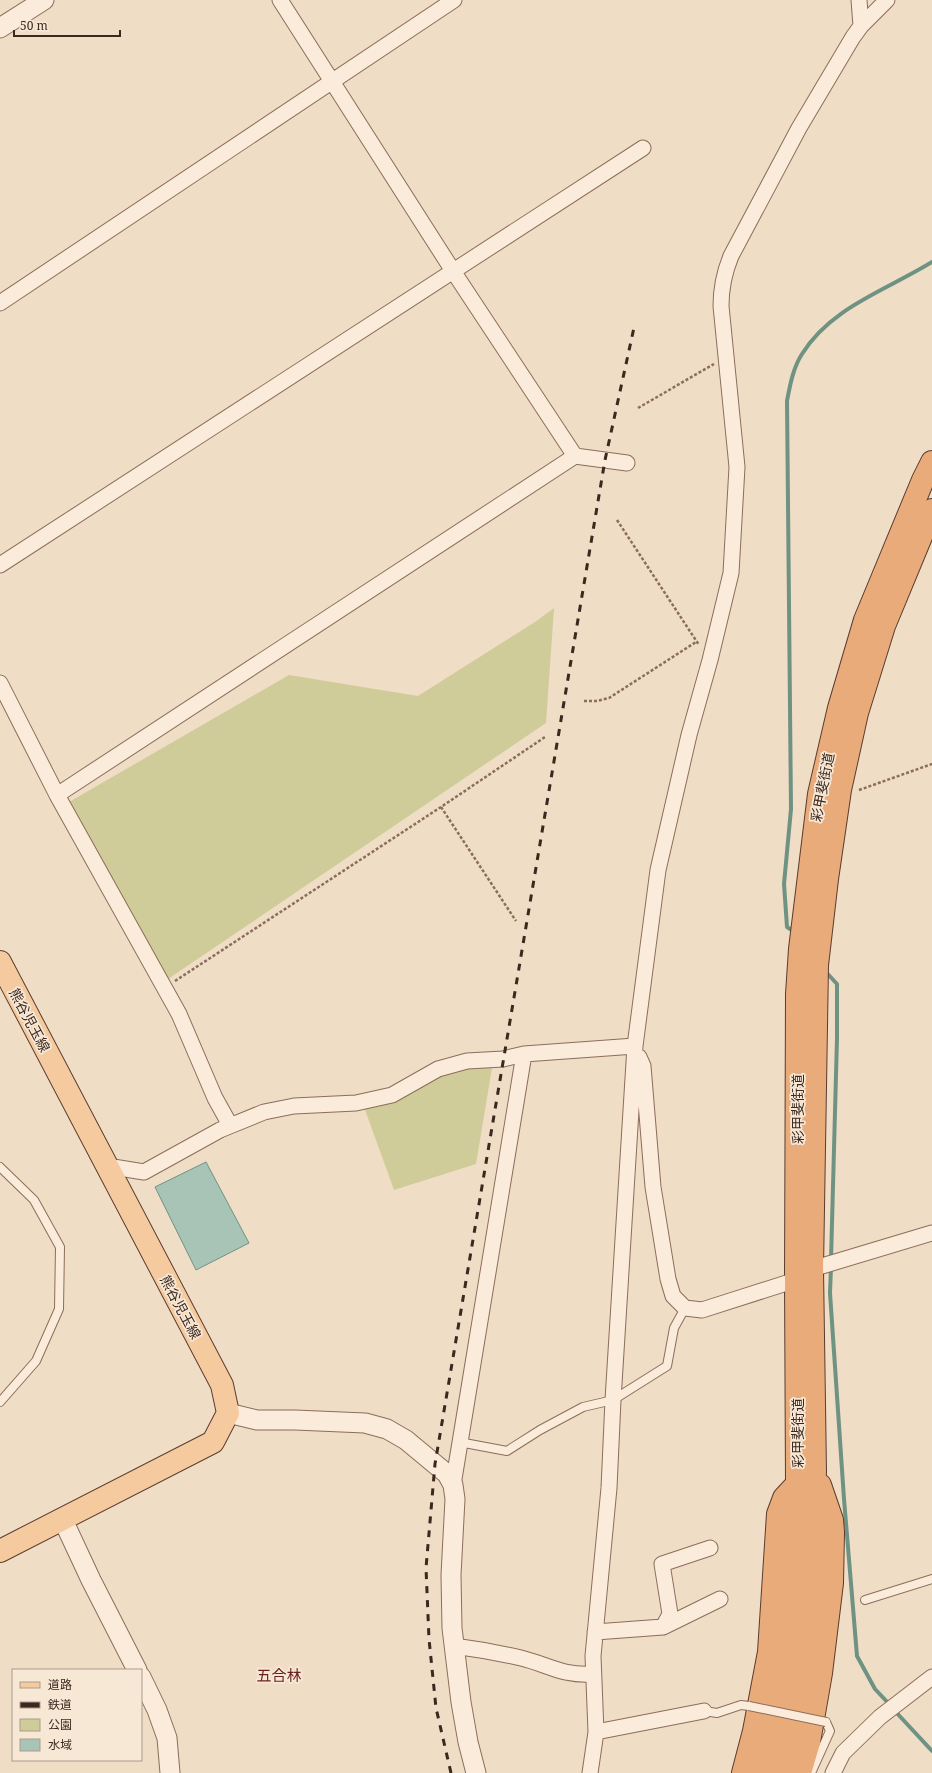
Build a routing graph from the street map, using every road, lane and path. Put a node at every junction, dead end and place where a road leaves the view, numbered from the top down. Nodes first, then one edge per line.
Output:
1 (44, 0) edge
2 (280, 0) edge
3 (454, 0) edge
4 (859, 0) edge
5 (887, 0) edge
6 (861, 26) junction
7 (0, 28) edge
8 (333, 80) junction
9 (643, 148) dead end
10 (453, 271) junction
11 (0, 303) edge
12 (726, 357) junction
13 (638, 408) dead end
14 (575, 456) junction
15 (932, 462) edge
16 (627, 463) dead end
17 (932, 510) edge
18 (617, 520) dead end
19 (0, 565) edge
20 (696, 641) junction
21 (710, 660) junction
22 (0, 683) edge
23 (584, 701) dead end
24 (545, 737) dead end
25 (932, 764) edge
26 (840, 790) junction
27 (57, 794) junction
28 (441, 807) junction
29 (516, 921) dead end
30 (3, 976) edge
31 (164, 988) junction
32 (635, 1046) junction
33 (524, 1054) junction
34 (230, 1125) junction
35 (107, 1166) junction
36 (0, 1167) edge
37 (932, 1233) edge
38 (804, 1274) junction
39 (685, 1308) junction
40 (613, 1400) junction
41 (0, 1402) edge
42 (228, 1413) junction
43 (460, 1442) junction
44 (815, 1471) junction
45 (797, 1484) junction
46 (454, 1485) junction
47 (63, 1520) junction
48 (710, 1548) dead end
49 (0, 1552) edge
50 (932, 1580) edge
51 (720, 1599) dead end
52 (865, 1600) dead end
53 (663, 1627) junction
54 (595, 1632) junction
55 (454, 1646) junction
56 (136, 1669) edge
57 (593, 1674) junction
58 (932, 1677) edge
59 (142, 1679) edge
60 (704, 1711) joint
61 (596, 1732) junction
62 (170, 1773) edge
63 (476, 1773) edge
64 (590, 1773) edge
65 (743, 1773) edge
66 (760, 1773) edge
67 (780, 1773) edge
68 (800, 1773) edge
69 (811, 1773) edge
70 (833, 1773) edge

1 - 7 street
2 - 8 street
3 - 8 street
4 - 6 street
5 - 6 street
6 - 12 street
8 - 10 street
8 - 11 street
9 - 10 street
10 - 14 street
10 - 19 street
12 - 13 path
12 - 21 street
14 - 16 street
14 - 27 street
15 - 38 highway, 彩甲斐街道
17 - 26 highway, 彩甲斐街道
18 - 20 path
20 - 21 path
20 - 23 path
21 - 32 street
22 - 27 street
24 - 28 path
25 - 26 path
26 - 38 highway, 彩甲斐街道
27 - 31 street
28 - 29 path
28 - 31 path
30 - 35 main road, 熊谷児玉線
31 - 34 street
32 - 33 street
32 - 39 street
32 - 40 street
33 - 34 street
33 - 43 street
34 - 35 street
35 - 42 main road, 熊谷児玉線
36 - 41 lane
37 - 38 street
38 - 39 street
38 - 44 highway, 彩甲斐街道
38 - 45 highway, 彩甲斐街道
39 - 40 lane
40 - 43 lane
40 - 54 street
42 - 46 street
42 - 47 main road
43 - 46 street
44 - 67 highway, 彩甲斐街道
44 - 68 highway
45 - 65 highway
45 - 66 highway, 彩甲斐街道
46 - 55 street
47 - 49 main road
47 - 56 street
48 - 53 street
50 - 52 lane
51 - 53 street
53 - 54 street
54 - 57 street
55 - 57 street
55 - 63 street
57 - 61 street
58 - 70 street
59 - 62 street
60 - 61 street
60 - 69 lane, bridge
61 - 64 street

